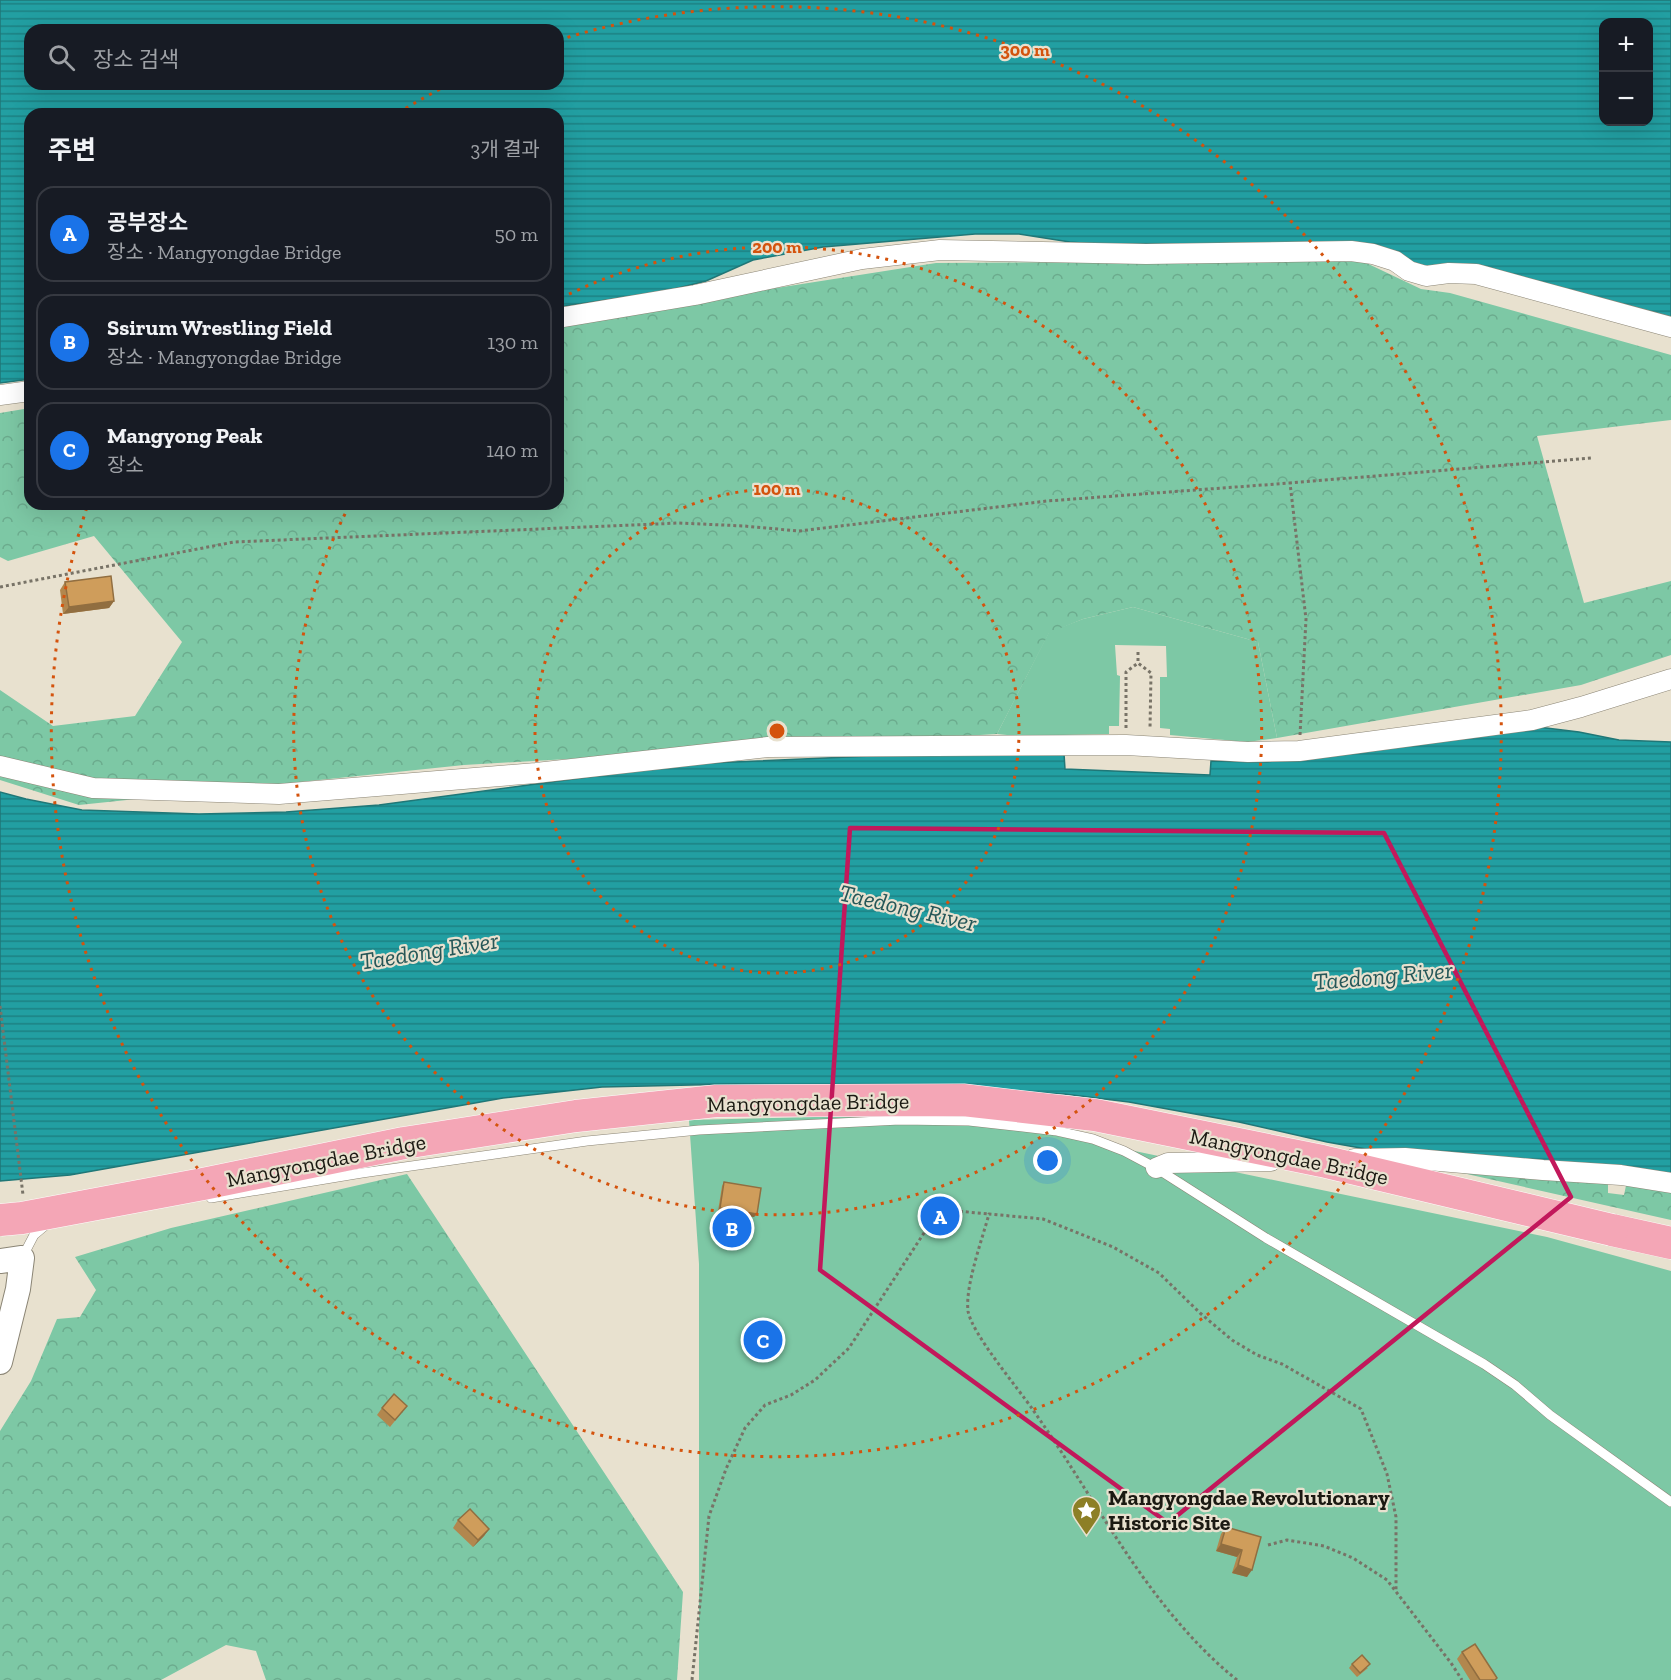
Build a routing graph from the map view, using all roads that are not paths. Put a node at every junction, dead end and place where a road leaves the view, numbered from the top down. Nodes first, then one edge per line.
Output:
1 (564, 317) edge
2 (1671, 327) edge
3 (24, 392) edge
4 (0, 395) edge
5 (1671, 679) edge
6 (0, 766) edge
7 (1156, 1168) junction
8 (1671, 1183) edge
9 (206, 1199) dead end
10 (114, 1211) dead end
11 (0, 1220) edge
12 (1671, 1242) edge
13 (11, 1260) edge
14 (0, 1362) edge
15 (1671, 1502) edge

1 - 2 street
3 - 4 street
5 - 6 street
7 - 8 street
7 - 9 lane
7 - 15 lane
10 - 13 lane
11 - 12 highway, Mangyongdae Bridge, bridge
13 - 14 street

